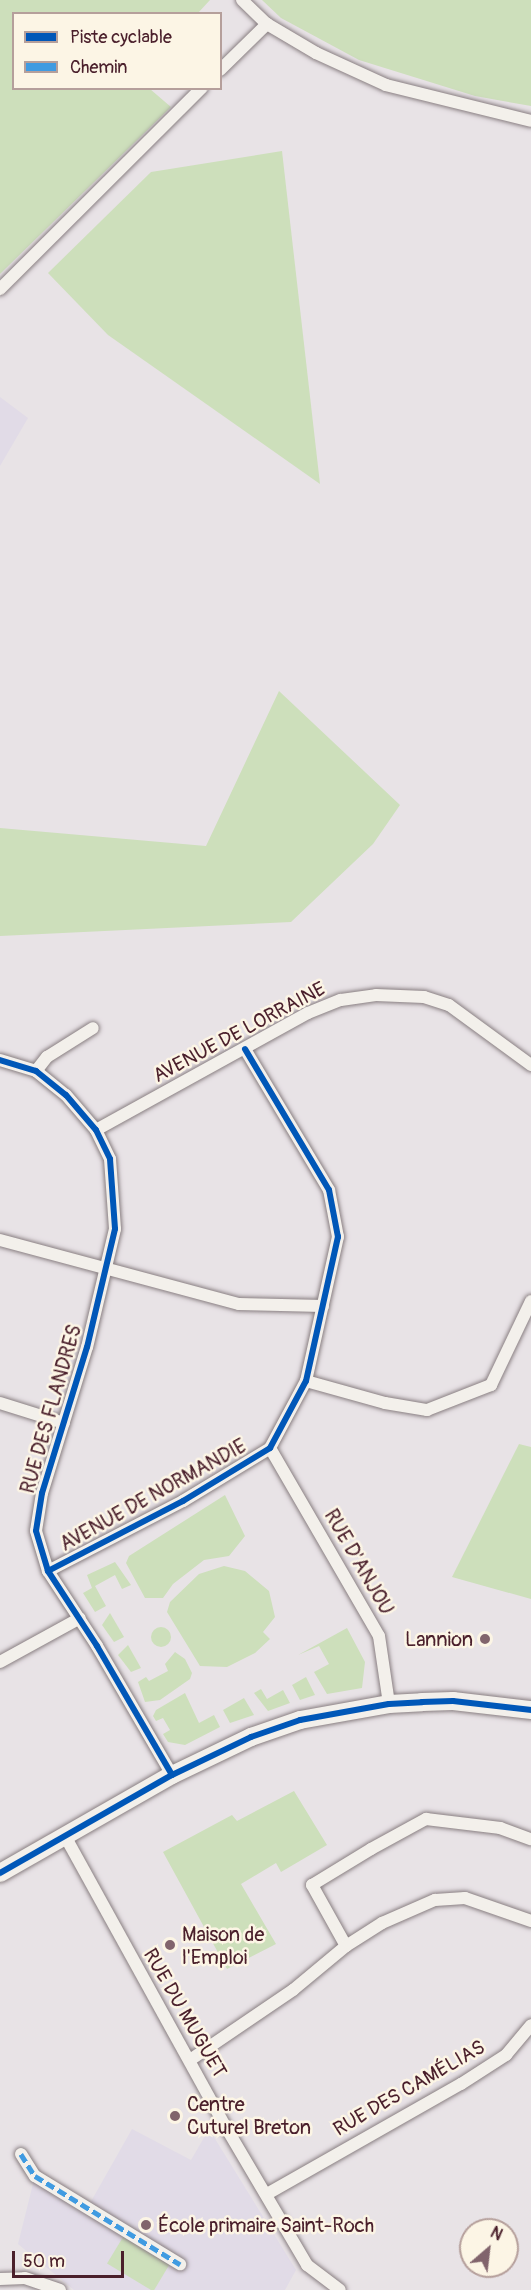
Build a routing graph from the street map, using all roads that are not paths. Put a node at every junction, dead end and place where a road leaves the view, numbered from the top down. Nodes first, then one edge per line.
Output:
1 (242, 0) edge
2 (267, 24) junction
3 (222, 68) edge
4 (200, 90) edge
5 (531, 121) edge
6 (0, 289) edge
7 (93, 1028) dead end
8 (245, 1049) junction
9 (0, 1060) edge
10 (531, 1065) edge
11 (36, 1071) junction
12 (96, 1130) junction
13 (0, 1240) edge
14 (106, 1267) junction
15 (531, 1301) edge
16 (323, 1306) junction
17 (306, 1381) junction
18 (0, 1403) edge
19 (64, 1423) junction
20 (270, 1448) junction
21 (48, 1571) junction
22 (80, 1618) junction
23 (0, 1662) edge
24 (389, 1704) junction
25 (531, 1710) edge
26 (172, 1775) junction
27 (65, 1836) junction
28 (531, 1839) edge
29 (0, 1873) edge
30 (531, 1921) edge
31 (346, 1946) junction
32 (531, 2025) edge
33 (190, 2060) junction
34 (21, 2154) dead end
35 (267, 2194) junction
36 (180, 2264) dead end
37 (0, 2279) edge
38 (60, 2290) edge
39 (340, 2290) edge

1 - 2 street
2 - 3 street
2 - 5 street
4 - 6 street
7 - 11 street
8 - 10 street, AVENUE DE LORRAINE
8 - 12 street, AVENUE DE LORRAINE
8 - 16 street, AVENUE DE NORMANDIE
9 - 11 street
11 - 12 street, RUE DES FLANDRES
12 - 14 street, RUE DES FLANDRES
13 - 14 street
14 - 16 street
14 - 19 street, RUE DES FLANDRES
15 - 17 street
16 - 17 street, AVENUE DE NORMANDIE
17 - 20 street, AVENUE DE NORMANDIE
18 - 19 street
19 - 21 street, RUE DES FLANDRES
20 - 21 street, AVENUE DE NORMANDIE
20 - 24 street, RUE D'ANJOU
21 - 22 street, RUE DES FLANDRES
22 - 23 street
22 - 26 street, RUE DES FLANDRES
24 - 25 main road
24 - 26 main road
26 - 27 main road
27 - 29 main road
27 - 33 street, RUE DU MUGUET
28 - 31 street
30 - 31 street
31 - 33 street
32 - 35 street, RUE DES CAMÉLIAS
33 - 35 street, RUE DU MUGUET
34 - 36 street
35 - 39 street, RUE DU MUGUET
37 - 38 street

